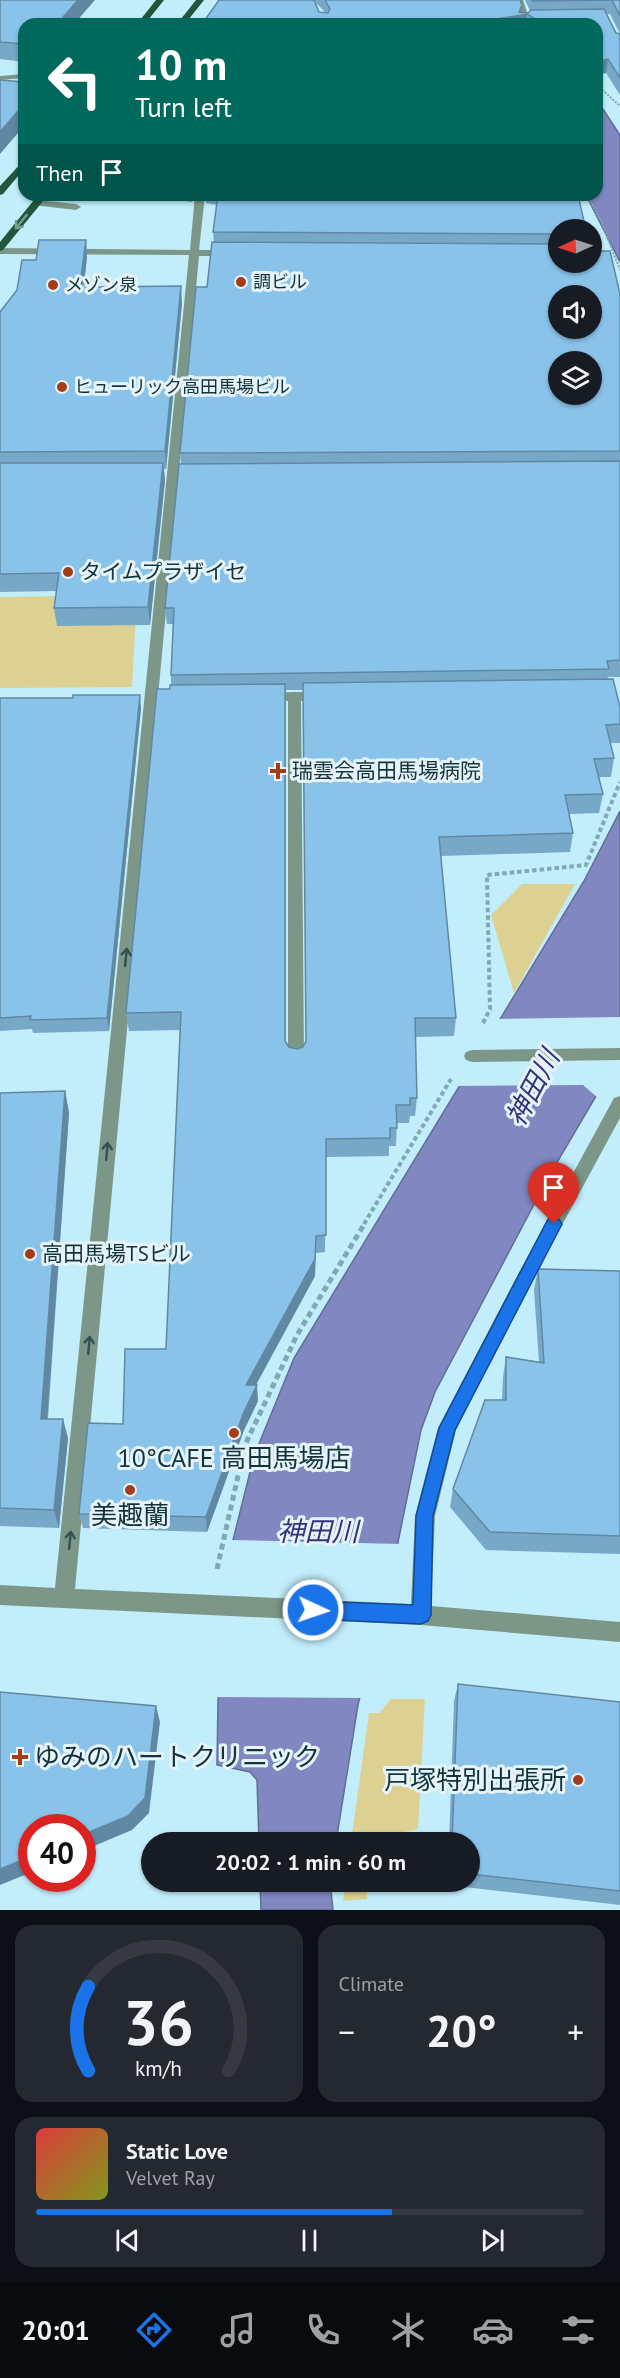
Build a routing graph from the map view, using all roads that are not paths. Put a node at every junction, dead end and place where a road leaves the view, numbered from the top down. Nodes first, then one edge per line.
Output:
1 (160, 0) edge
2 (200, 0) edge
3 (519, 0) edge
4 (146, 18) edge
5 (186, 18) edge
6 (524, 18) edge
7 (18, 76) edge
8 (0, 78) edge
9 (18, 171) edge
10 (0, 192) edge
11 (38, 201) edge
12 (49, 201) edge
13 (199, 201) edge
14 (76, 207) dead end
15 (0, 250) edge
16 (195, 252) junction
17 (242, 253) edge
18 (294, 696) junction
19 (340, 696) edge
20 (258, 697) edge
21 (620, 1054) edge
22 (472, 1056) dead end
23 (296, 1059) edge
24 (620, 1102) edge
25 (0, 1595) edge
26 (64, 1598) junction
27 (413, 1614) junction
28 (620, 1632) edge

1 - 4 main road
2 - 5 main road
3 - 6 street
7 - 8 street
9 - 10 main road
11 -> 15 main road
12 - 14 street
13 - 16 street
15 - 16 street
16 - 17 street
26 -> 16 street
18 - 19 street
18 - 20 street
18 - 23 street
21 - 22 street
24 - 27 street
25 - 26 street
26 - 27 street
27 - 28 street

